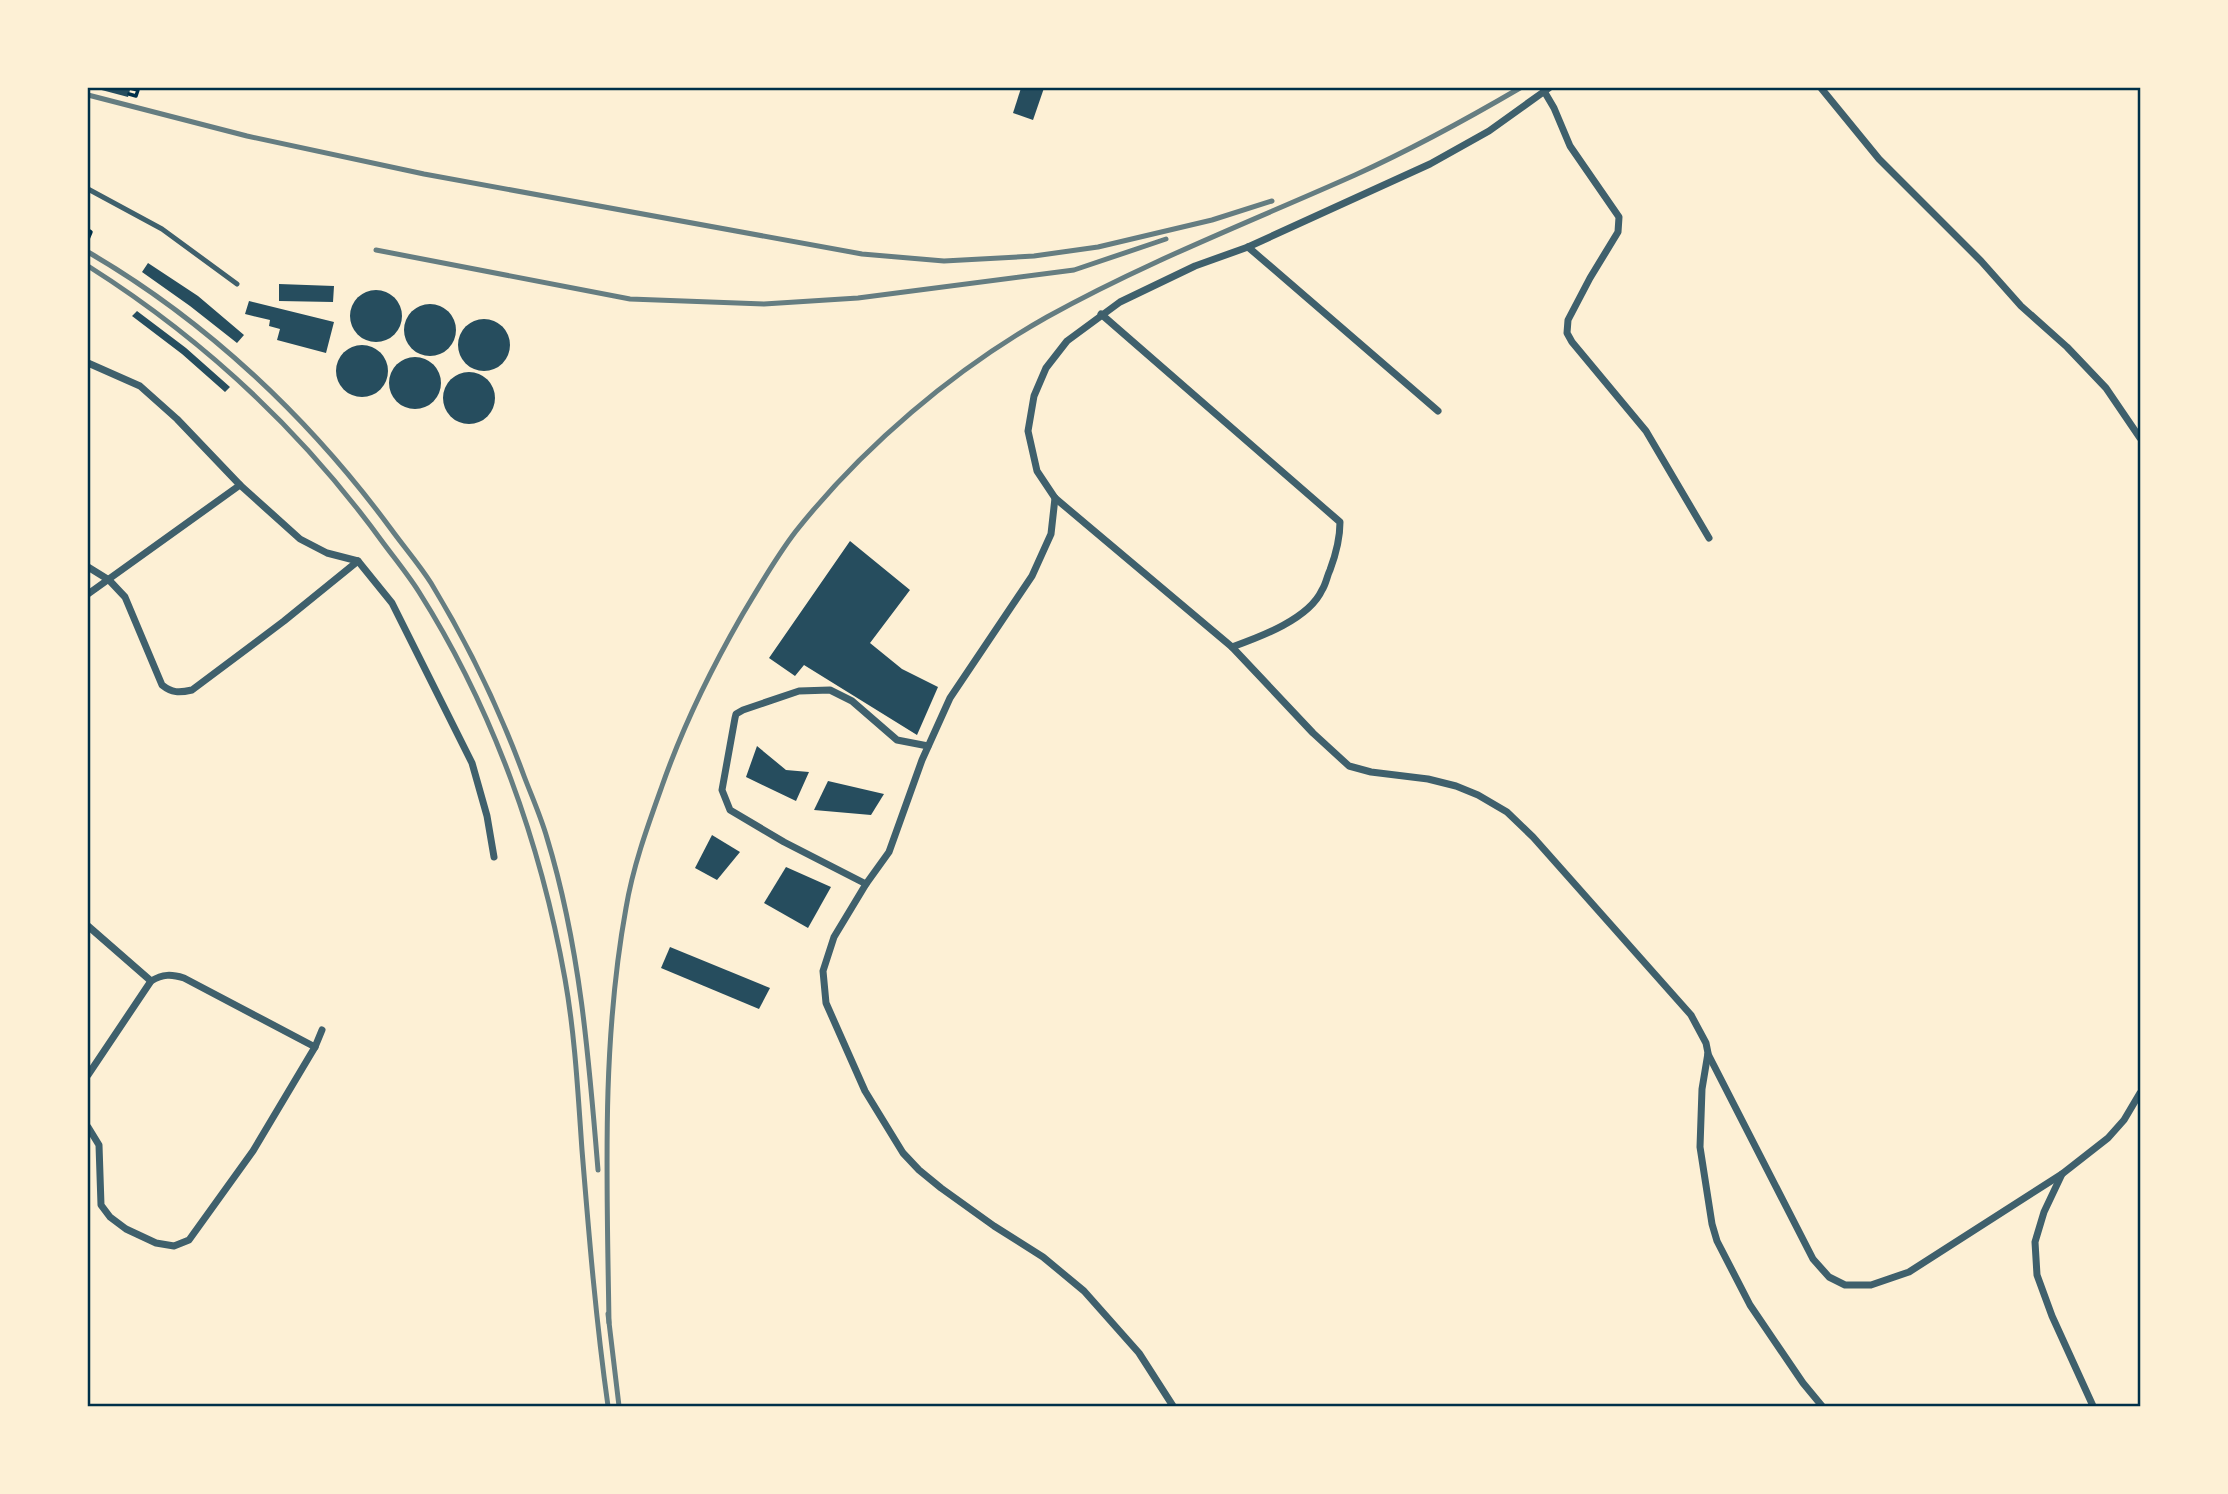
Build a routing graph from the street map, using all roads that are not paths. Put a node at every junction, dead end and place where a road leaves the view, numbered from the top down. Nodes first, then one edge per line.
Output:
1 (1821, 88) edge
2 (1546, 89) edge
3 (88, 188) edge
4 (1248, 247) junction
5 (237, 284) dead end
6 (1101, 314) junction
7 (88, 363) edge
8 (1438, 411) dead end
9 (2140, 438) edge
10 (240, 485) junction
11 (1055, 498) junction
12 (1709, 538) dead end
13 (358, 561) junction
14 (88, 567) edge
15 (108, 580) junction
16 (88, 594) edge
17 (1232, 647) junction
18 (928, 746) junction
19 (494, 857) dead end
20 (866, 884) junction
21 (88, 926) edge
22 (151, 981) junction
23 (322, 1030) dead end
24 (315, 1047) junction
25 (1708, 1053) junction
26 (88, 1075) edge
27 (2140, 1093) edge
28 (88, 1127) edge
29 (2062, 1174) junction
30 (1173, 1406) edge
31 (1822, 1406) edge
32 (2093, 1406) edge

1 - 9 street
2 - 4 street
2 - 12 street
3 - 5 lane
4 - 6 street
4 - 8 street
6 - 11 street
6 - 17 street
7 - 10 street
10 - 13 street
10 - 15 street
11 - 17 street
11 - 18 street
13 - 15 street
13 - 19 street
14 - 15 street
15 - 16 street
17 - 25 street
18 - 20 street
18 - 20 street
20 - 30 street
21 - 22 street
22 - 24 street
22 - 26 street
23 - 24 street
24 - 28 street
25 - 29 street
25 - 31 street
27 - 29 street
29 - 32 street

